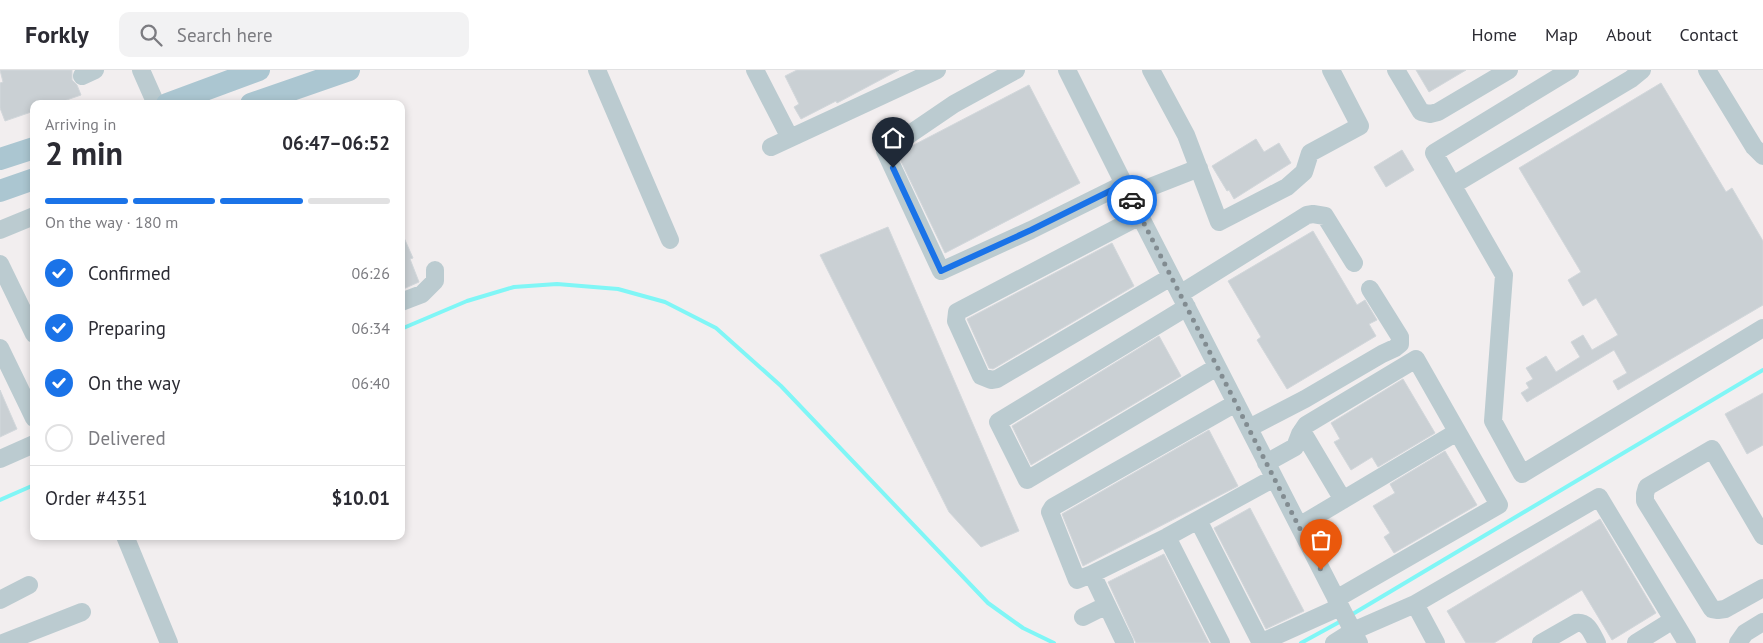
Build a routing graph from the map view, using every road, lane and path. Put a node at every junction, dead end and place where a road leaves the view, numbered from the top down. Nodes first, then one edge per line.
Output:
1 (141, 70) edge
2 (259, 70) edge
3 (349, 70) edge
4 (597, 70) edge
5 (755, 70) edge
6 (937, 70) edge
7 (1016, 70) edge
8 (1067, 70) edge
9 (1151, 70) edge
10 (1332, 70) edge
11 (1396, 70) edge
12 (1510, 70) edge
13 (1570, 70) edge
14 (1642, 70) edge
15 (1707, 70) edge
16 (154, 100) edge
17 (178, 100) edge
18 (263, 100) edge
19 (790, 138) junction
20 (771, 147) dead end
21 (30, 149) edge
22 (1763, 156) edge
23 (0, 160) edge
24 (1199, 168) junction
25 (30, 180) edge
26 (1452, 186) junction
27 (1127, 189) junction
28 (0, 190) edge
29 (1140, 216) junction
30 (30, 218) edge
31 (0, 230) edge
32 (670, 240) dead end
33 (1354, 263) dead end
34 (0, 264) edge
35 (435, 270) dead end
36 (1171, 277) junction
37 (1370, 289) dead end
38 (405, 300) edge
39 (1183, 301) junction
40 (30, 326) edge
41 (1763, 328) edge
42 (0, 348) edge
43 (1217, 367) junction
44 (1236, 403) junction
45 (30, 410) edge
46 (1249, 428) junction
47 (1302, 431) junction
48 (1457, 432) junction
49 (30, 446) edge
50 (0, 459) edge
51 (1270, 470) junction
52 (1343, 500) junction
53 (1198, 520) junction
54 (1299, 526) junction
55 (1763, 536) edge
56 (1167, 537) junction
57 (127, 540) edge
58 (1092, 574) junction
59 (30, 585) dead end
60 (1763, 588) edge
61 (0, 600) edge
62 (1338, 603) junction
63 (1415, 604) junction
64 (1107, 605) junction
65 (82, 612) dead end
66 (1083, 617) dead end
67 (1673, 620) junction
68 (1763, 622) edge
69 (1356, 637) edge
70 (3, 643) edge
71 (169, 643) edge
72 (1125, 643) edge
73 (1221, 643) edge
74 (1261, 643) edge
75 (1334, 643) edge
76 (1436, 643) edge
77 (1541, 643) edge
78 (1597, 643) edge
79 (1636, 643) edge
80 (1687, 643) edge
81 (1738, 643) edge

1 - 16 street
2 - 17 main road
3 - 18 main road
4 - 32 street
5 - 19 street
6 - 19 street
7 - 27 street
8 - 27 street
9 - 24 street
10 - 24 street
11 - 12 street
13 - 26 street
14 - 26 street
15 - 22 street
19 - 20 street
21 - 23 main road
24 - 27 street
25 - 28 main road
26 - 41 street
27 - 29 street
29 - 36 street
29 - 36 street
30 - 31 street
33 - 39 street
34 - 40 street
35 - 38 street
36 - 39 street
37 - 46 street
39 - 43 street
39 - 43 street
42 - 45 street
43 - 44 street
44 - 46 street
44 - 58 street
46 - 51 street
47 - 48 street
47 - 51 street
47 - 52 street
48 - 52 street
48 - 62 street
49 - 50 street
51 - 53 street
51 - 54 street
52 - 54 street
53 - 56 street
53 - 74 street
54 - 62 street
55 - 60 street
56 - 58 street
56 - 73 street
57 - 71 street
58 - 64 street
59 - 61 street
62 - 69 street
62 - 74 street
63 - 67 street
63 - 69 street
63 - 76 street
64 - 66 street
64 - 72 street
65 - 70 street
67 - 79 street
67 - 80 street
68 - 81 street
69 - 75 street
77 - 78 street

